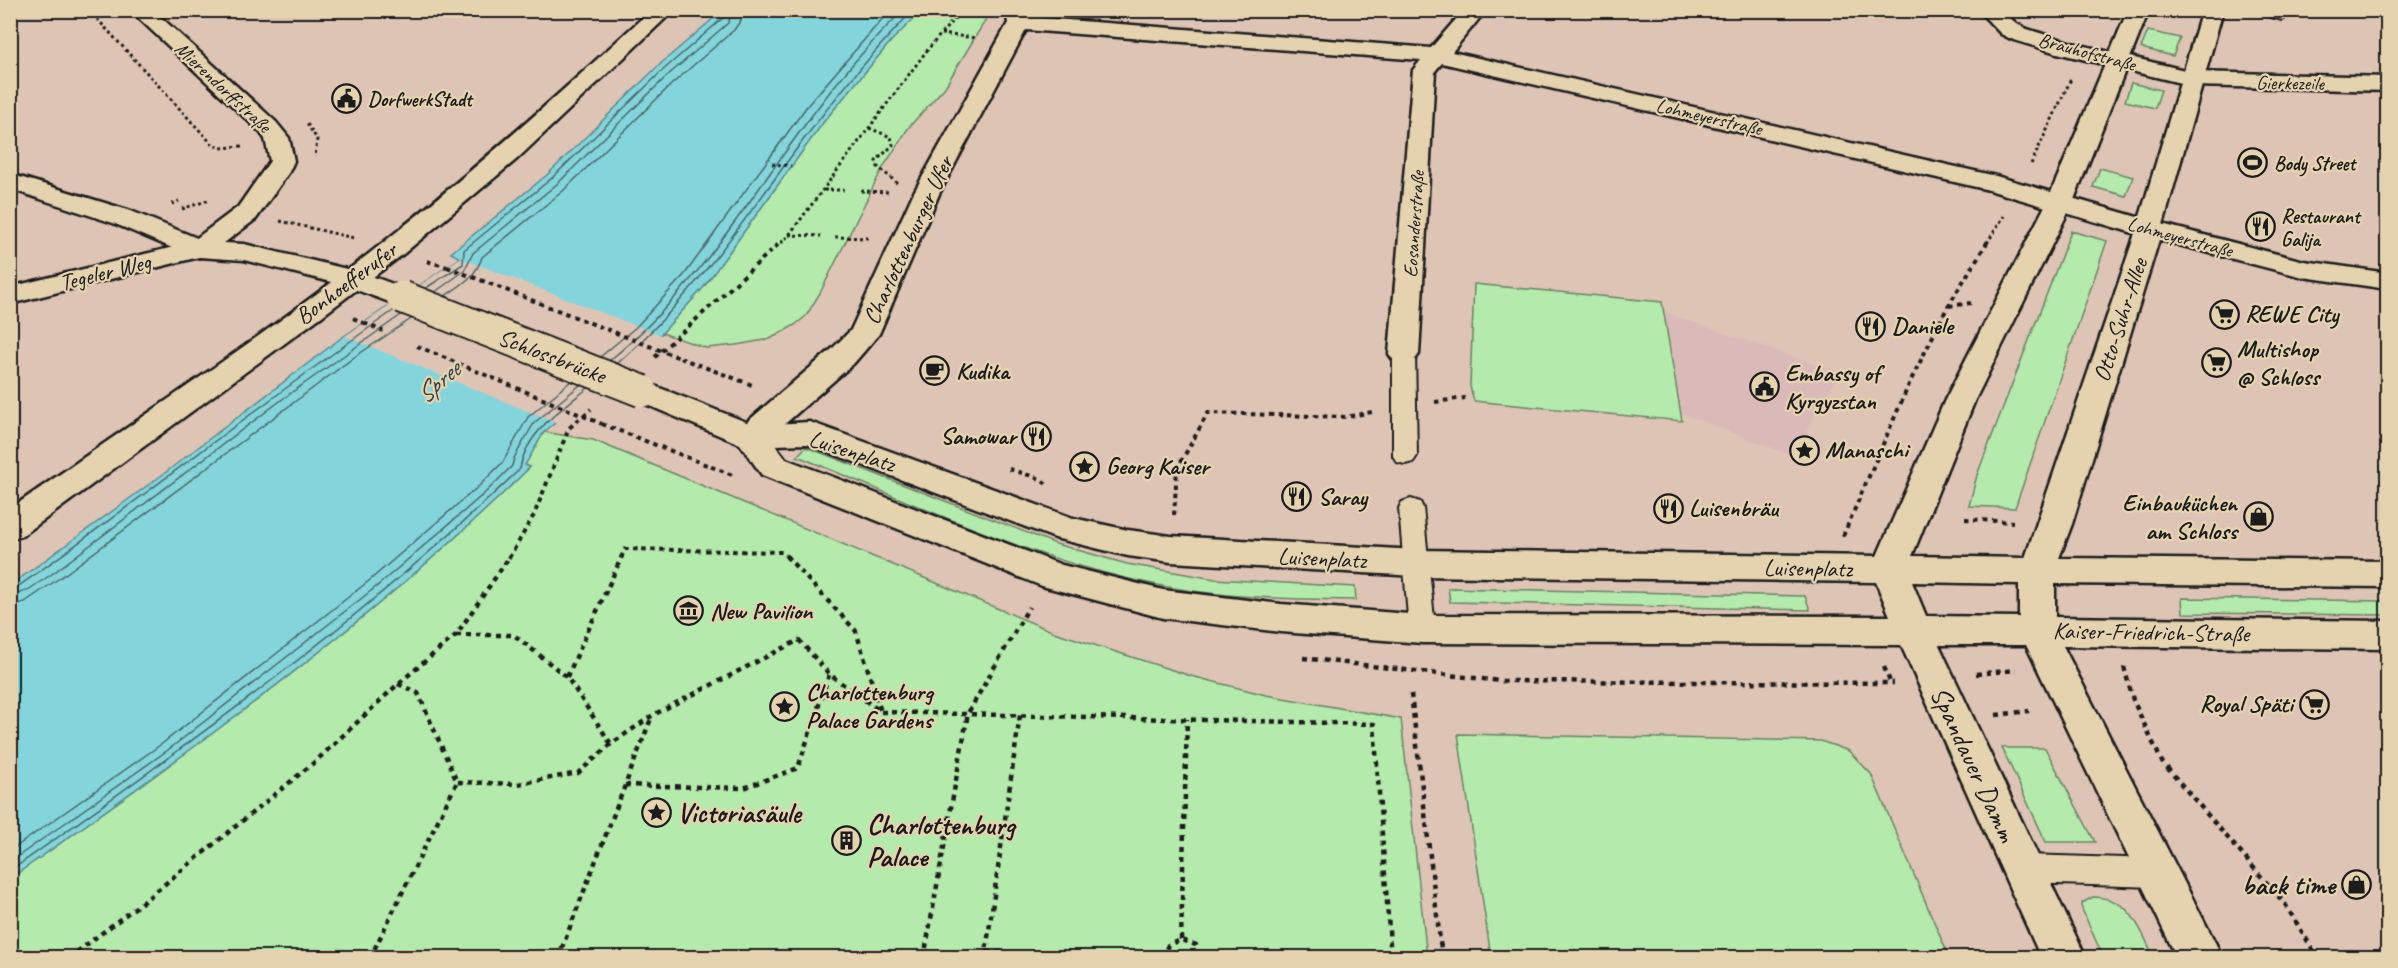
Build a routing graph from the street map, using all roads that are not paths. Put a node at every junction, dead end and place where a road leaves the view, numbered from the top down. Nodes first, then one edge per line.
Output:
1 (140, 10) edge
2 (1476, 10) edge
3 (1988, 10) edge
4 (2139, 10) edge
5 (2213, 10) edge
6 (2262, 10) edge
7 (661, 13) dead end
8 (2282, 15) dead end
9 (1018, 17) edge
10 (1438, 55) junction
11 (2119, 62) junction
12 (2193, 79) junction
13 (2388, 84) edge
14 (10, 181) edge
15 (2060, 202) junction
16 (2149, 229) junction
17 (199, 249) junction
18 (353, 279) junction
19 (2388, 281) edge
20 (10, 296) edge
21 (1404, 354) joint
22 (751, 436) junction
23 (1405, 456) dead end
24 (1411, 508) dead end
25 (10, 527) edge
26 (1416, 563) junction
27 (1889, 569) junction
28 (2037, 572) junction
29 (2388, 574) edge
30 (1422, 629) junction
31 (2037, 631) junction
32 (1914, 632) junction
33 (2388, 635) edge
34 (2022, 869) junction
35 (2157, 873) junction
36 (2064, 957) edge
37 (2201, 957) edge

1 - 17 main road, Mierendorffstraße
2 - 10 main road, Eosanderstraße
3 - 11 main road, Brauhofstraße
4 - 11 main road
5 - 12 main road, Otto-Suhr-Allee
6 - 8 lane
7 - 18 main road, Bonhoefferufer
9 - 10 main road, Lohmeyerstraße
9 - 22 main road, Charlottenburger Ufer
10 - 15 main road, Lohmeyerstraße
10 - 21 main road, Eosanderstraße
11 - 12 main road, Brauhofstraße
11 - 15 main road
12 - 13 main road, Gierkezeile
12 - 16 main road, Otto-Suhr-Allee
14 - 17 main road
15 - 16 main road, Lohmeyerstraße
15 - 27 main road
16 - 19 main road, Lohmeyerstraße
16 - 28 main road, Otto-Suhr-Allee
17 - 18 main road, Schlossbrücke
17 - 20 main road, Tegeler Weg
18 - 22 main road, Schlossbrücke, bridge
18 - 25 main road, Bonhoefferufer
21 - 23 lane, Eosanderstraße
22 - 26 main road, Luisenplatz
22 - 30 main road, Luisenplatz
24 - 26 lane
26 - 27 main road, Luisenplatz
26 - 30 lane
27 - 28 main road, Luisenplatz
27 - 32 main road, Spandauer Damm
28 - 29 main road
28 - 31 main road, Otto-Suhr-Allee
30 - 32 main road, Luisenplatz
31 - 32 main road, Kaiser-Friedrich-Straße
31 - 33 main road, Kaiser-Friedrich-Straße
31 - 35 main road
32 - 34 main road, Spandauer Damm
34 - 35 lane
34 - 36 main road, Spandauer Damm
35 - 37 main road

